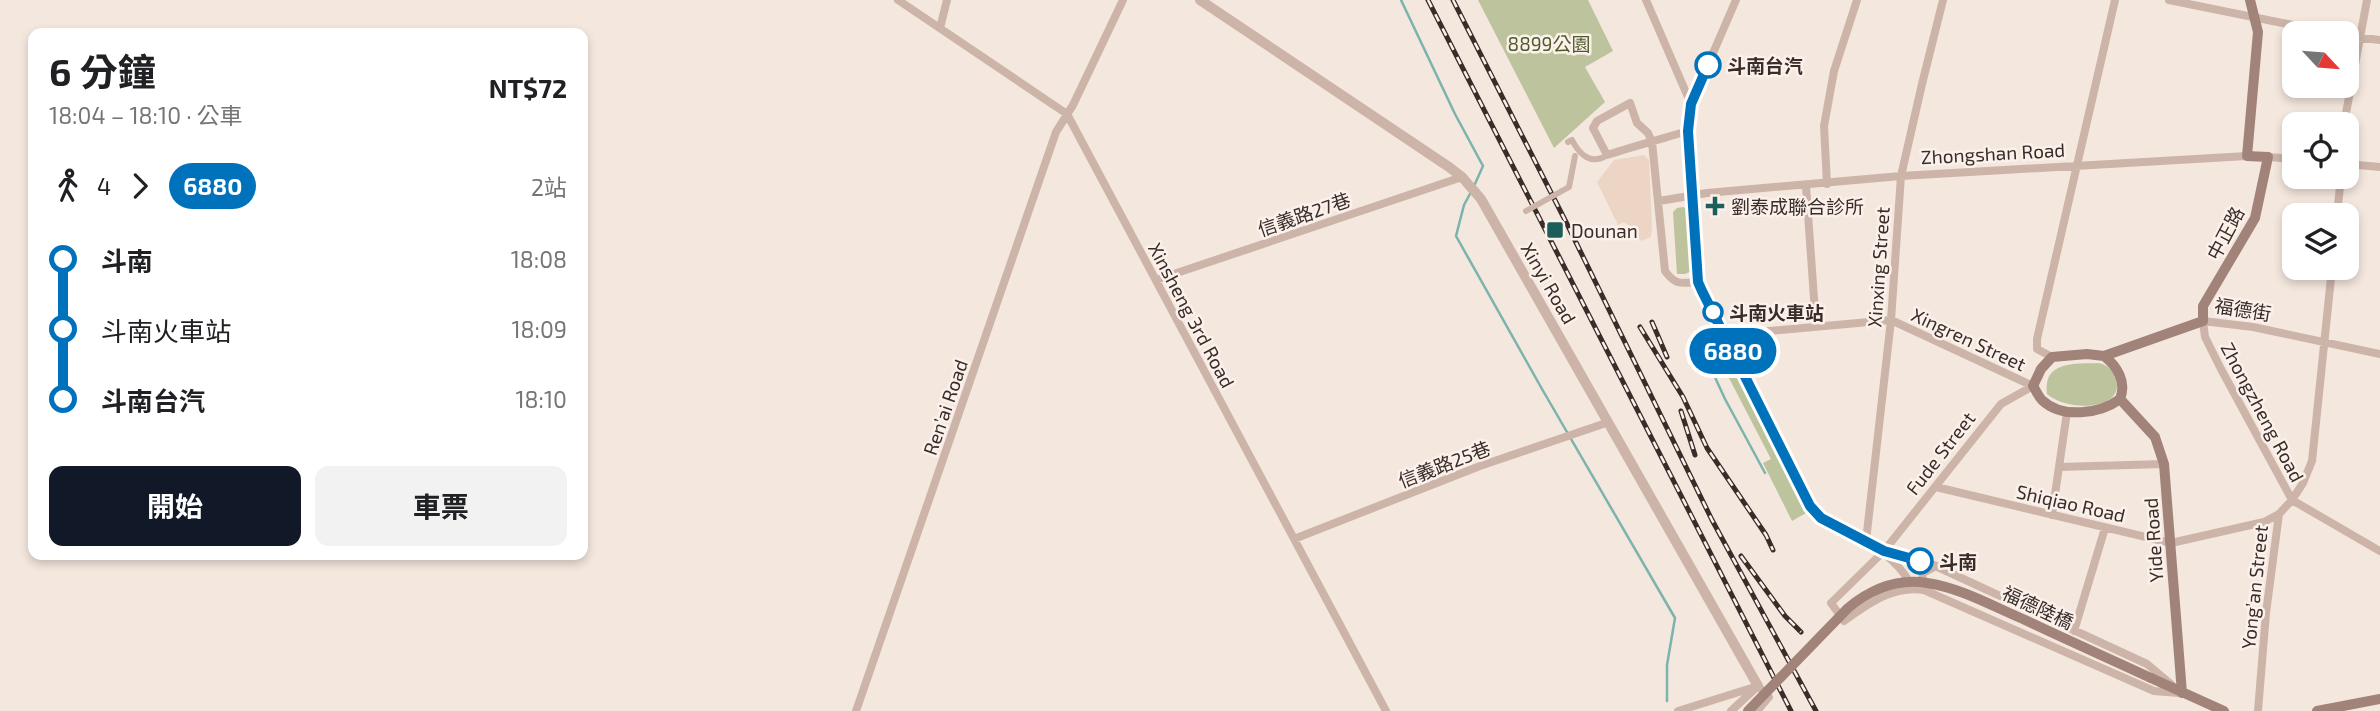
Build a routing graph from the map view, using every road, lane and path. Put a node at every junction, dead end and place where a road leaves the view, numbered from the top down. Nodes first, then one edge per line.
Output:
1 (898, 0) edge
2 (947, 0) edge
3 (1123, 0) edge
4 (1200, 0) edge
5 (1646, 0) edge
6 (1736, 0) edge
7 (1857, 0) edge
8 (1944, 0) edge
9 (2115, 0) edge
10 (2169, 0) edge
11 (2250, 0) edge
12 (2367, 0) edge
13 (2256, 19) junction
14 (2282, 24) edge
15 (940, 28) junction
16 (2359, 38) joint
17 (2380, 40) edge
18 (1691, 104) junction
19 (1067, 114) junction
20 (1688, 131) junction
21 (1568, 142) dead end
22 (1652, 142) junction
23 (1606, 155) junction
24 (1575, 156) dead end
25 (2247, 156) junction
26 (2268, 157) junction
27 (2282, 158) edge
28 (2359, 165) edge
29 (2077, 166) junction
30 (2380, 167) edge
31 (1901, 176) junction
32 (1462, 177) junction
33 (1827, 184) junction
34 (1806, 186) junction
35 (1694, 195) junction
36 (1658, 201) junction
37 (1526, 211) dead end
38 (1156, 280) junction
39 (2331, 280) edge
40 (1698, 282) junction
41 (1891, 320) junction
42 (2203, 321) junction
43 (1816, 326) junction
44 (1724, 334) junction
45 (2325, 342) junction
46 (2380, 354) edge
47 (2104, 356) junction
48 (2052, 358) junction
49 (2033, 386) junction
50 (2120, 399) junction
51 (2067, 412) junction
52 (1606, 423) junction
53 (2164, 464) junction
54 (2059, 467) junction
55 (1936, 487) junction
56 (2292, 500) junction
57 (2278, 514) junction
58 (2052, 515) junction
59 (2105, 528) junction
60 (1294, 539) junction
61 (1866, 541) junction
62 (2171, 543) junction
63 (1884, 551) junction
64 (2380, 551) edge
65 (1936, 566) junction
66 (1914, 588) junction
67 (1924, 590) junction
68 (2074, 631) junction
69 (1758, 686) junction
70 (2182, 693) junction
71 (2380, 699) edge
72 (856, 711) edge
73 (1386, 711) edge
74 (1678, 711) edge
75 (1731, 711) edge
76 (1748, 711) edge
77 (1758, 711) edge
78 (2224, 711) edge
79 (2258, 711) edge
80 (2317, 711) edge

1 - 15 street, Xinsheng 3rd Road
2 - 15 street
3 - 19 street, Ren’ai Road
4 - 32 street, Xinyi Road
5 - 18 street
6 - 18 street
7 - 33 street
8 - 31 street, Xinxing Street
9 - 29 street
10 - 13 street
11 - 13 main road
12 - 16 street
13 - 14 street
13 - 25 main road
15 - 19 street, Xinsheng 3rd Road
16 - 17 street
18 - 20 street
19 - 38 street, Xinsheng 3rd Road
19 - 72 street, Ren’ai Road
20 - 22 street
20 - 35 street
21 - 23 street
22 - 23 street
22 - 23 street
22 - 36 street
24 - 37 street, bridge
25 - 26 main road, Zhongshan Road
25 - 29 street, Zhongshan Road
26 - 27 street, Zhongshan Road
26 - 42 main road, 中正路
28 - 30 street
29 - 31 street, Zhongshan Road
29 - 48 street
31 - 33 street, Zhongshan Road
31 - 41 street, Xinxing Street
32 - 38 street, 信義路27巷
32 - 52 street, Xinyi Road
33 - 34 street, Zhongshan Road
34 - 35 street, Zhongshan Road
34 - 43 street
35 - 36 street, Zhongshan Road
35 - 40 street
36 - 40 street
38 - 60 street, Xinsheng 3rd Road
39 - 45 street, Yong’an Street
40 - 44 street
41 - 43 street, Xingren Street
41 - 49 street, Xingren Street
41 - 61 street, Xinxing Street
42 - 45 street, 福德街
42 - 47 main road, 福德街
42 - 56 street, Zhongzheng Road
43 - 44 street, Xingren Street
44 - 61 street
45 - 46 street, 福德街
45 - 56 street, Yong’an Street
47 - 48 main road
47 - 50 main road
48 - 49 main road, Fude Street
49 - 51 main road
49 - 55 street, Fude Street
50 - 51 main road
50 - 53 main road, Yide Road
51 - 54 street
52 - 60 street, 信義路25巷
52 - 69 street, Xinyi Road
53 - 54 street
53 - 62 main road, Yide Road
54 - 58 street
55 - 58 street, Shiqiao Road
55 - 63 street, Fude Street
56 - 57 street, Yong’an Street
56 - 64 street, Zhongzheng Road
57 - 62 street, Shiqiao Road
57 - 79 street, Yong’an Street
58 - 59 street, Shiqiao Road
59 - 62 street, Shiqiao Road
59 - 68 street
60 - 73 street, Xinsheng 3rd Road
61 - 63 street
62 - 70 main road, Yide Road
63 - 65 street
63 - 66 street
63 - 66 street, Fude Street
65 - 67 street
65 - 68 street
66 - 67 street
67 - 70 street
68 - 70 street
69 - 74 street
69 - 75 street
69 - 77 street
70 - 76 main road, 福德陸橋, bridge
70 - 78 main road, 福德陸橋
71 - 80 main road

